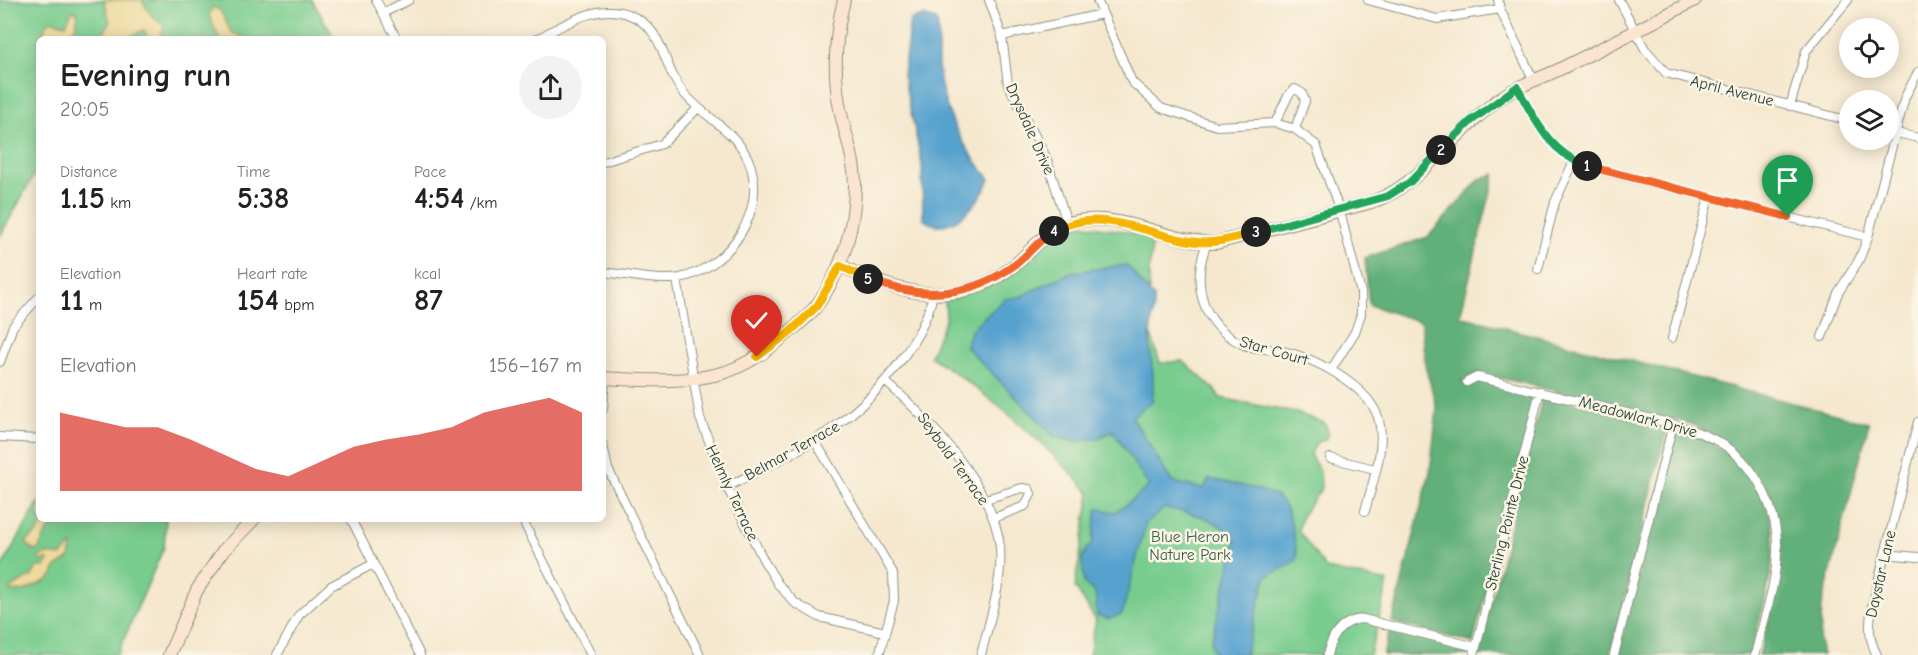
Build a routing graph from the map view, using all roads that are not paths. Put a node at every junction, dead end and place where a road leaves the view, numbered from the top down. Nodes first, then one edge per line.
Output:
1 (376, 0) edge
2 (409, 0) edge
3 (844, 0) edge
4 (989, 0) edge
5 (1097, 0) edge
6 (1368, 0) edge
7 (1619, 0) edge
8 (1695, 0) edge
9 (1848, 0) edge
10 (1499, 5) edge
11 (383, 14) junction
12 (1102, 14) junction
13 (1636, 31) junction
14 (395, 36) edge
15 (543, 36) edge
16 (1002, 36) junction
17 (1918, 72) edge
18 (1533, 79) junction
19 (1517, 87) junction
20 (1790, 106) junction
21 (697, 109) junction
22 (1899, 113) edge
23 (1839, 118) edge
24 (1275, 123) junction
25 (1295, 129) junction
26 (1899, 134) edge
27 (1918, 138) edge
28 (1888, 150) edge
29 (606, 161) edge
30 (1574, 161) junction
31 (1709, 197) junction
32 (1340, 212) junction
33 (1067, 223) junction
34 (1868, 237) junction
35 (1207, 243) junction
36 (840, 266) junction
37 (1538, 269) dead end
38 (606, 272) edge
39 (677, 279) junction
40 (933, 294) junction
41 (36, 300) edge
42 (1822, 337) dead end
43 (1672, 338) dead end
44 (0, 362) edge
45 (1330, 370) junction
46 (606, 378) edge
47 (692, 378) junction
48 (886, 382) junction
49 (1467, 382) dead end
50 (1540, 391) junction
51 (1918, 422) edge
52 (1673, 424) junction
53 (0, 437) edge
54 (36, 439) edge
55 (815, 441) junction
56 (1330, 458) dead end
57 (606, 459) edge
58 (1375, 469) junction
59 (727, 487) junction
60 (986, 499) junction
61 (1365, 512) dead end
62 (994, 518) junction
63 (251, 522) edge
64 (352, 522) edge
65 (524, 522) edge
66 (1885, 554) junction
67 (1918, 557) edge
68 (373, 564) junction
69 (885, 632) junction
70 (1475, 651) edge
71 (170, 655) edge
72 (277, 655) edge
73 (420, 655) edge
74 (591, 655) edge
75 (700, 655) edge
76 (879, 655) edge
77 (981, 655) edge
78 (1327, 655) edge
79 (1614, 655) edge
80 (1755, 655) edge
81 (1877, 655) edge

1 - 11 street
2 - 11 street
3 - 36 street
4 - 16 street, Drysdale Drive
5 - 12 street
6 - 10 street
7 - 13 street, April Avenue
8 - 13 street
9 - 20 street
10 - 18 street
11 - 14 street
12 - 16 street
12 - 24 street
13 - 18 street
13 - 20 street, April Avenue
15 - 21 street
16 - 33 street, Drysdale Drive
17 - 22 street
18 - 19 street
19 - 30 street
19 - 32 street
20 - 23 street, April Avenue
21 - 29 street
21 - 39 street
24 - 25 street
24 - 25 street
25 - 32 street
26 - 27 street
28 - 34 street
30 - 31 street
30 - 37 street
31 - 34 street
31 - 43 street
32 - 35 street
32 - 45 street
33 - 35 street
33 - 40 street
34 - 42 street
35 - 45 street, Star Court
36 - 40 street
36 - 47 street
38 - 39 street
39 - 47 street, Helmly Terrace
40 - 48 street, Belmar Terrace
41 - 44 street
45 - 58 street, Star Court
46 - 47 street
47 - 59 street, Helmly Terrace
48 - 55 street, Belmar Terrace
48 - 60 street, Seybold Terrace
49 - 50 street, Meadowlark Drive
50 - 52 street, Meadowlark Drive
50 - 70 street, Sterling Pointe Drive
51 - 66 street, Daystar Lane
52 - 79 street
52 - 80 street, Meadowlark Drive
53 - 54 street
55 - 59 street, Belmar Terrace
55 - 69 street
56 - 58 street
57 - 75 street
58 - 61 street, Star Court
59 - 69 street, Helmly Terrace
60 - 62 street, Seybold Terrace
60 - 62 street
62 - 77 street, Seybold Terrace
63 - 71 street
64 - 68 street
65 - 74 street
66 - 67 street
66 - 81 street, Daystar Lane
68 - 72 street
68 - 73 street
69 - 76 street
70 - 78 street

